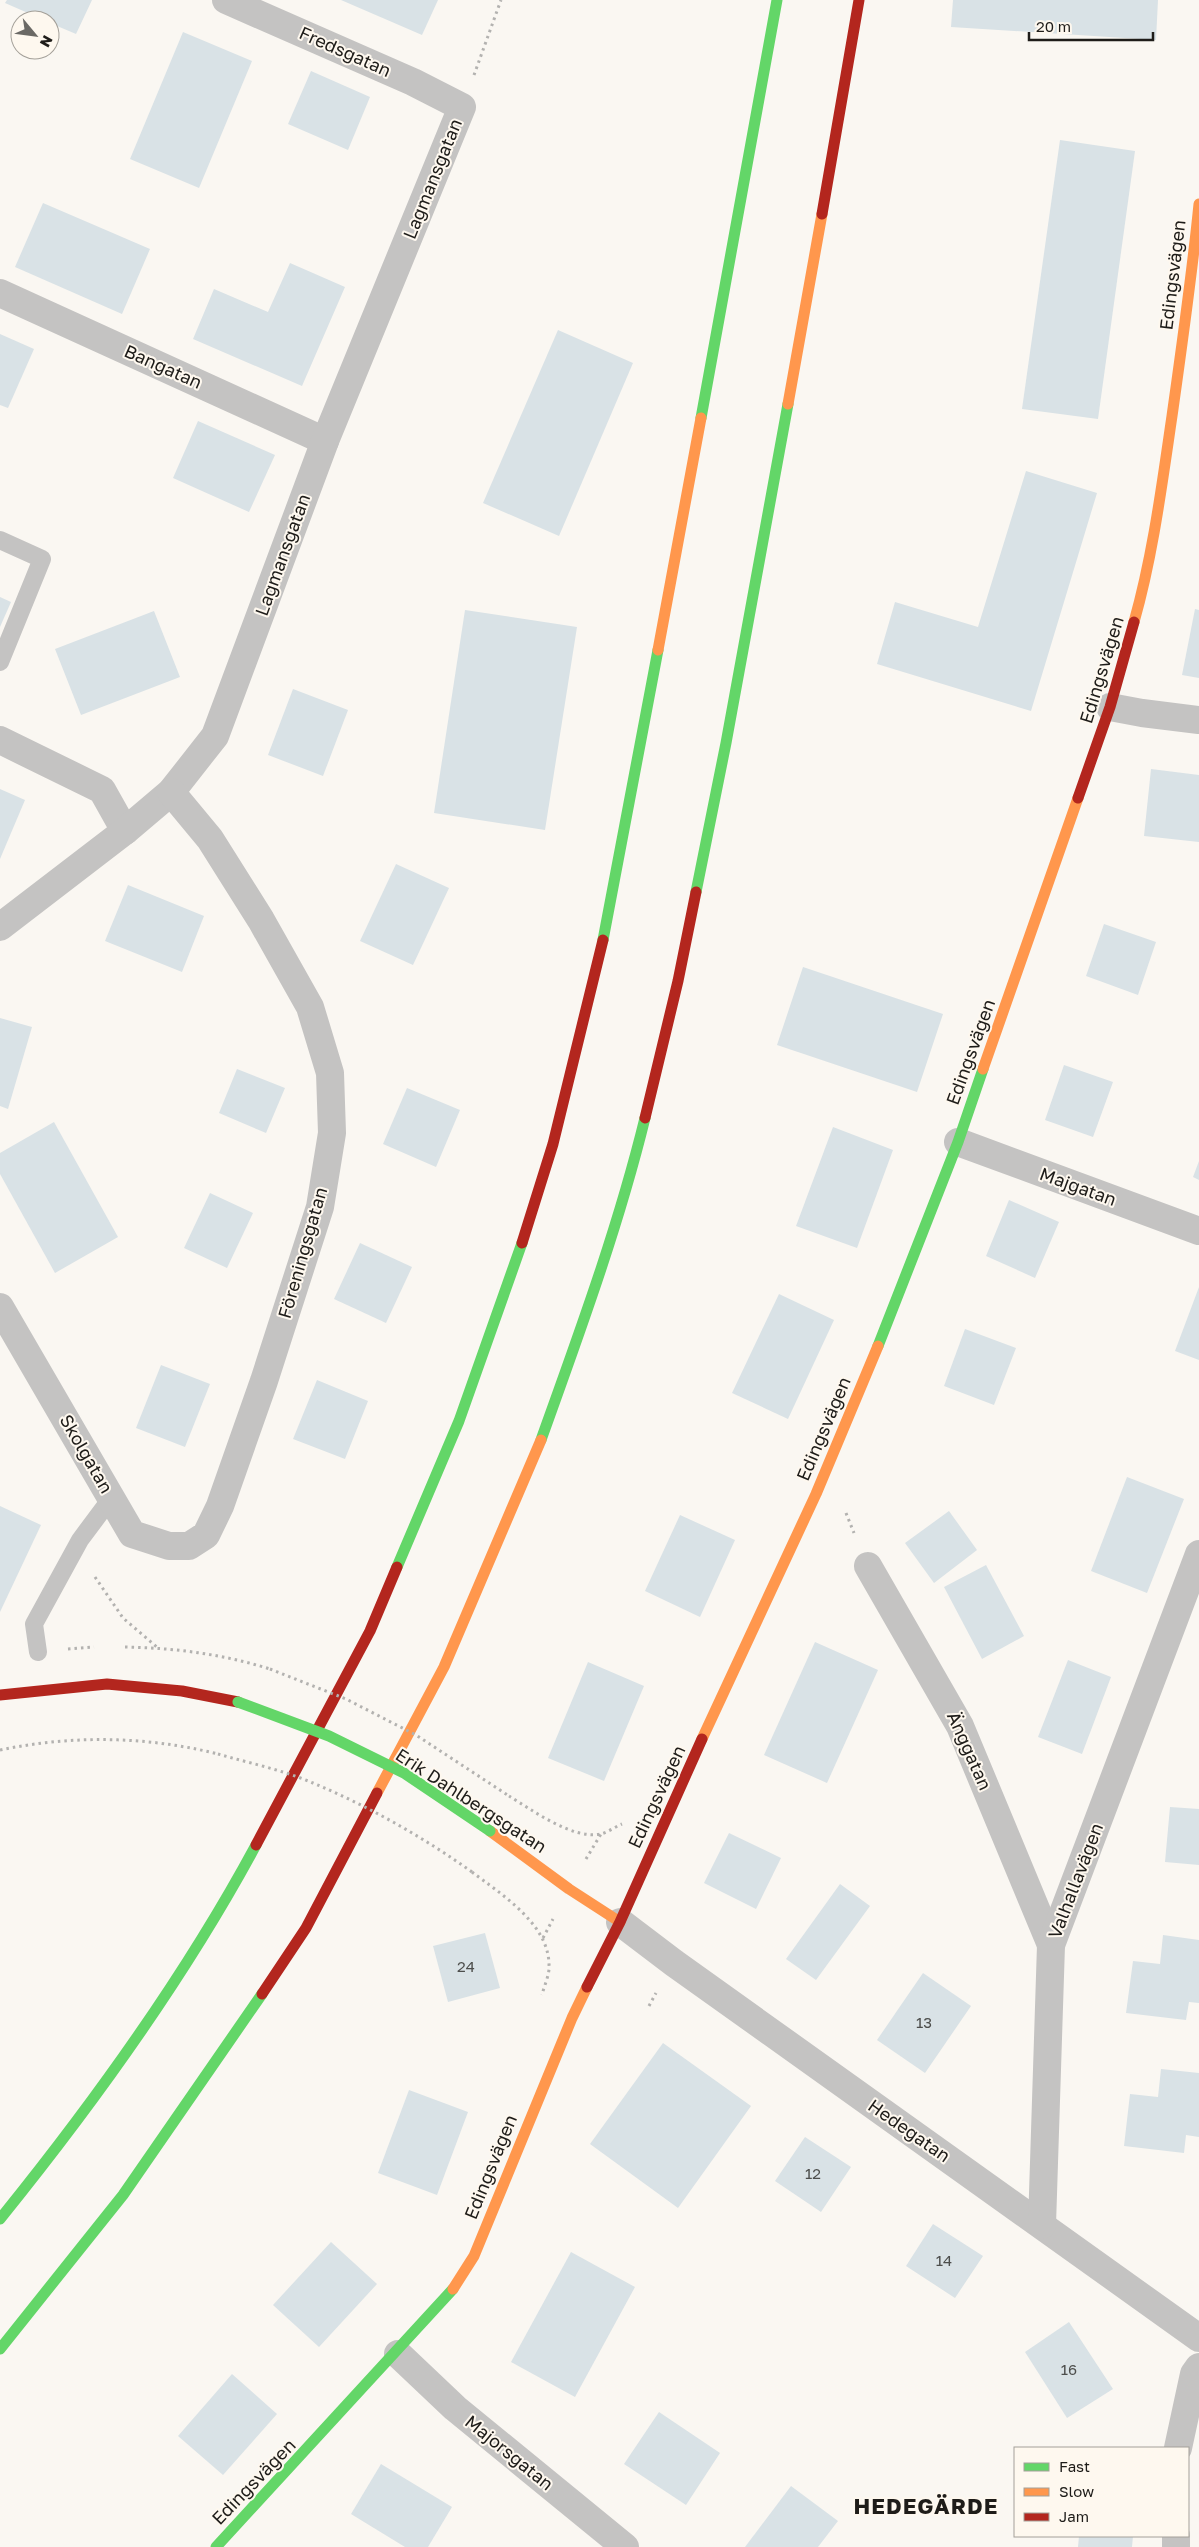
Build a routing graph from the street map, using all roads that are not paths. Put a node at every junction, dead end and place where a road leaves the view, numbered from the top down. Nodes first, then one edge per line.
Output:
1 (226, 0) edge
2 (777, 0) edge
3 (859, 0) edge
4 (462, 107) joint
5 (1199, 204) edge
6 (0, 293) edge
7 (325, 441) junction
8 (0, 540) edge
9 (0, 662) edge
10 (1110, 707) junction
11 (1199, 720) edge
12 (0, 740) edge
13 (171, 792) junction
14 (124, 831) junction
15 (0, 927) edge
16 (958, 1142) junction
17 (1199, 1231) edge
18 (0, 1307) edge
19 (112, 1497) junction
20 (206, 1535) joint
21 (1199, 1554) edge
22 (868, 1566) dead end
23 (38, 1652) dead end
24 (0, 1695) edge
25 (620, 1922) junction
26 (1051, 1944) junction
27 (0, 2219) edge
28 (1042, 2225) junction
29 (1199, 2338) edge
30 (0, 2349) edge
31 (398, 2354) junction
32 (1199, 2367) edge
33 (1178, 2447) edge
34 (216, 2547) edge
35 (625, 2547) edge

1 - 4 street, Fredsgatan
2 - 27 main road
3 - 30 main road
4 - 7 street, Lagmansgatan
5 - 10 main road, Edingsvägen
6 - 7 street, Bangatan
7 - 13 street, Lagmansgatan
8 - 9 lane
10 - 11 street
10 - 16 main road, Edingsvägen
12 - 14 street
13 - 14 street, Lagmansgatan
13 - 20 street, Föreningsgatan
14 - 15 street, Lagmansgatan
16 - 17 street, Majgatan
16 - 25 main road, Edingsvägen
18 - 19 street, Skolgatan
19 - 20 street, Skolgatan
19 - 23 lane
21 - 26 street, Valhallavägen
22 - 26 street, Änggatan
24 - 25 main road, Erik Dahlbergsgatan, bridge
25 - 28 street, Hedegatan
25 - 31 main road, Edingsvägen
26 - 28 street, Valhallavägen
28 - 29 street, Hedegatan
31 - 34 main road, Edingsvägen
31 - 35 street, Majorsgatan
32 - 33 street

